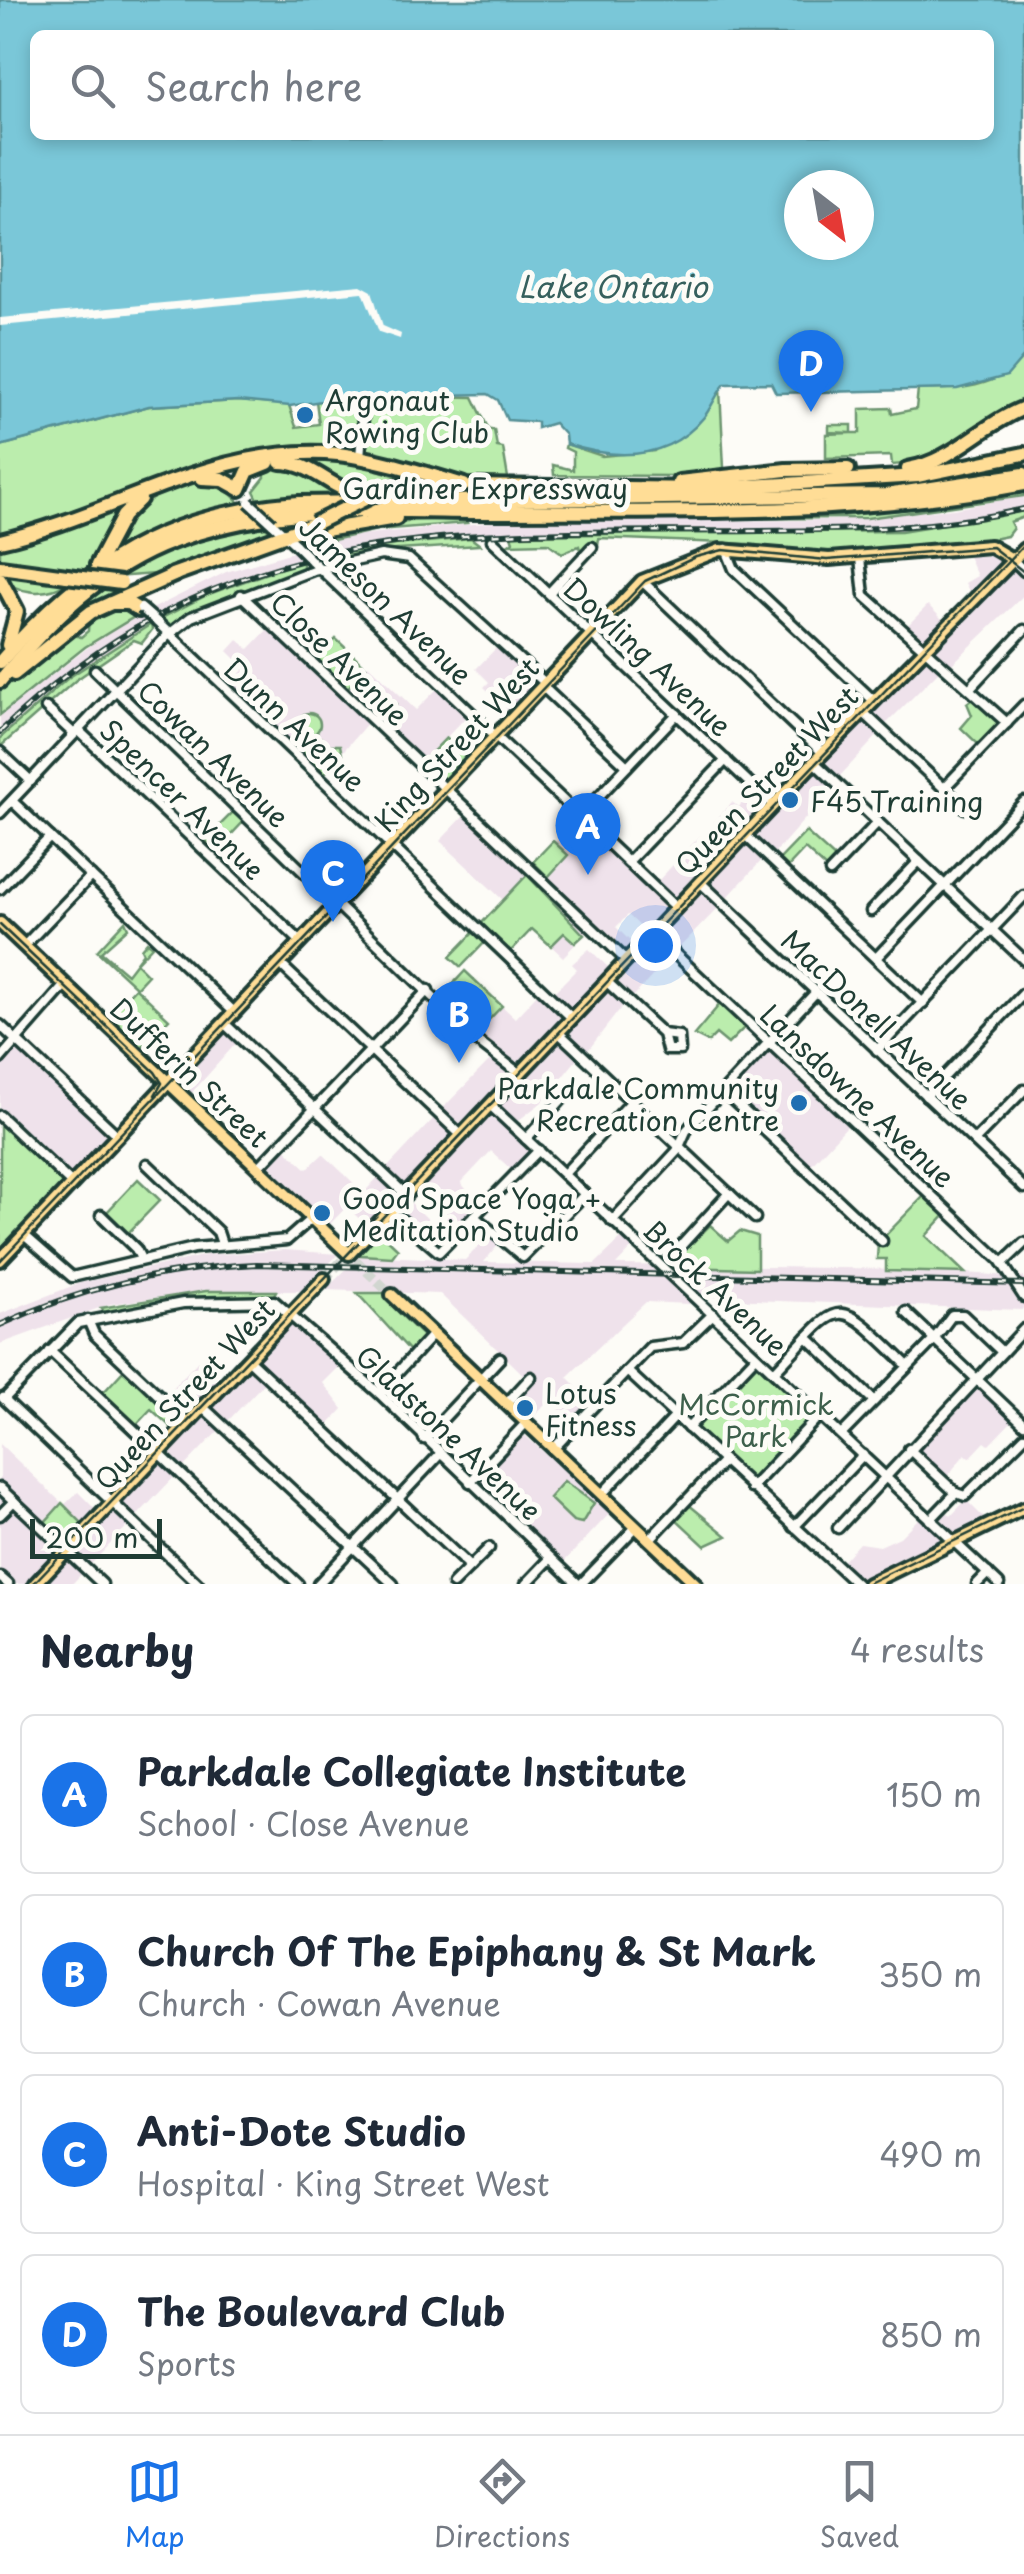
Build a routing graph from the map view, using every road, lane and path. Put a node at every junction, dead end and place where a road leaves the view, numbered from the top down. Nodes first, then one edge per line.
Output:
1 (1024, 408) edge
2 (364, 418) dead end
3 (962, 444) junction
4 (1024, 454) edge
5 (360, 458) junction
6 (271, 462) junction
7 (974, 465) junction
8 (198, 474) junction
9 (1024, 474) edge
10 (176, 481) junction
11 (1024, 484) edge
12 (469, 486) junction
13 (654, 486) junction
14 (158, 487) junction
15 (240, 490) junction
16 (445, 507) junction
17 (293, 539) junction
18 (492, 540) dead end
19 (1024, 540) edge
20 (4, 542) edge
21 (592, 547) dead end
22 (1024, 549) edge
23 (726, 550) junction
24 (860, 558) junction
25 (1012, 559) junction
26 (0, 567) edge
27 (320, 568) junction
28 (1024, 571) edge
29 (176, 574) junction
30 (88, 575) junction
31 (0, 580) edge
32 (642, 581) junction
33 (140, 588) junction
34 (549, 593) junction
35 (241, 594) junction
36 (104, 605) junction
37 (140, 609) junction
38 (160, 627) junction
39 (1024, 630) edge
40 (592, 634) junction
41 (924, 648) junction
42 (0, 662) edge
43 (95, 670) dead end
44 (0, 683) edge
45 (544, 685) junction
46 (970, 688) junction
47 (116, 690) junction
48 (873, 700) junction
49 (1024, 705) edge
50 (46, 708) dead end
51 (862, 712) junction
52 (678, 714) junction
53 (1007, 723) junction
54 (76, 732) junction
55 (494, 736) junction
56 (0, 752) edge
57 (818, 757) junction
58 (726, 760) junction
59 (627, 766) junction
60 (31, 781) junction
61 (445, 788) junction
62 (944, 788) junction
63 (12, 801) junction
64 (1024, 802) edge
65 (773, 805) junction
66 (964, 808) dead end
67 (0, 813) edge
68 (580, 816) junction
69 (878, 822) junction
70 (744, 835) junction
71 (50, 837) junction
72 (391, 846) junction
73 (919, 860) junction
74 (628, 862) junction
75 (830, 872) dead end
76 (90, 876) junction
77 (700, 882) junction
78 (945, 885) junction
79 (0, 889) edge
80 (1024, 896) edge
81 (338, 903) junction
82 (675, 908) junction
83 (871, 911) dead end
84 (0, 924) edge
85 (992, 930) junction
86 (652, 932) junction
87 (301, 942) junction
88 (24, 946) junction
89 (876, 958) junction
90 (626, 960) junction
91 (1024, 960) edge
92 (280, 964) junction
93 (606, 981) junction
94 (65, 985) junction
95 (428, 990) junction
96 (816, 992) junction
97 (1024, 993) edge
98 (923, 1003) junction
99 (234, 1012) junction
100 (572, 1018) junction
101 (224, 1023) junction
102 (0, 1024) edge
103 (558, 1032) junction
104 (662, 1034) dead end
105 (16, 1040) junction
106 (770, 1042) junction
107 (370, 1050) junction
108 (878, 1050) junction
109 (0, 1059) edge
110 (520, 1074) junction
111 (168, 1082) junction
112 (572, 1088) dead end
113 (1024, 1090) edge
114 (723, 1091) junction
115 (926, 1096) junction
116 (632, 1102) junction
117 (490, 1105) junction
118 (314, 1109) junction
119 (0, 1116) edge
120 (118, 1136) junction
121 (461, 1136) junction
122 (526, 1139) junction
123 (974, 1141) junction
124 (679, 1146) junction
125 (539, 1150) junction
126 (147, 1164) dead end
127 (258, 1168) junction
128 (564, 1174) junction
129 (72, 1184) junction
130 (1024, 1186) edge
131 (405, 1194) junction
132 (584, 1194) junction
133 (729, 1194) junction
134 (390, 1210) junction
135 (101, 1215) dead end
136 (476, 1216) junction
137 (312, 1218) junction
138 (756, 1218) dead end
139 (612, 1221) junction
140 (24, 1234) junction
141 (882, 1241) dead end
142 (1024, 1243) edge
143 (222, 1244) junction
144 (349, 1254) joint
145 (670, 1258) dead end
146 (140, 1259) junction
147 (0, 1260) edge
148 (1004, 1264) junction
149 (324, 1279) tunnel mouth
150 (392, 1295) tunnel mouth
151 (1024, 1297) edge
152 (292, 1312) junction
153 (906, 1312) dead end
154 (713, 1314) junction
155 (88, 1320) junction
156 (1024, 1330) edge
157 (433, 1334) junction
158 (807, 1337) junction
159 (933, 1338) junction
160 (50, 1351) junction
161 (1002, 1352) junction
162 (756, 1356) junction
163 (500, 1358) dead end
164 (248, 1360) junction
165 (908, 1366) junction
166 (627, 1371) junction
167 (774, 1372) junction
168 (531, 1377) dead end
169 (480, 1379) junction
170 (977, 1379) junction
171 (378, 1393) junction
172 (2, 1397) edge
173 (874, 1401) junction
174 (506, 1404) junction
175 (203, 1407) junction
176 (820, 1415) junction
177 (675, 1417) junction
178 (526, 1422) junction
179 (188, 1424) junction
180 (1024, 1424) edge
181 (688, 1428) junction
182 (841, 1435) junction
183 (1024, 1437) edge
184 (424, 1439) junction
185 (554, 1448) junction
186 (910, 1449) junction
187 (159, 1454) junction
188 (440, 1454) junction
189 (863, 1456) junction
190 (723, 1462) junction
191 (885, 1476) junction
192 (470, 1482) junction
193 (0, 1488) edge
194 (752, 1488) junction
195 (956, 1493) junction
196 (602, 1494) junction
197 (398, 1499) junction
198 (14, 1501) junction
199 (112, 1502) junction
200 (1023, 1511) edge
201 (0, 1515) edge
202 (930, 1520) junction
203 (636, 1527) junction
204 (794, 1527) junction
205 (838, 1528) dead end
206 (649, 1540) junction
207 (954, 1542) junction
208 (353, 1546) junction
209 (489, 1548) dead end
210 (67, 1550) junction
211 (551, 1558) junction
212 (470, 1567) junction
213 (988, 1573) junction
214 (0, 1576) edge
215 (8, 1584) edge
216 (35, 1584) edge
217 (102, 1584) edge
218 (198, 1584) edge
219 (298, 1584) edge
220 (318, 1584) edge
221 (393, 1584) edge
222 (454, 1584) edge
223 (526, 1584) edge
224 (580, 1584) edge
225 (696, 1584) edge
226 (857, 1584) edge
227 (868, 1584) edge
228 (977, 1584) edge
229 (999, 1584) edge

1 - 3 highway
2 - 5 street
3 - 7 highway
3 - 13 highway
4 - 7 highway
5 - 8 highway
5 - 12 highway
6 - 8 highway
6 - 15 highway
6 - 16 highway
7 - 13 highway
8 - 10 highway
9 - 16 highway, Gardiner Expressway
10 - 14 highway
10 - 15 highway
11 - 16 highway, Gardiner Expressway
12 - 13 highway
12 - 17 highway, bridge
14 - 20 highway
14 - 30 highway
15 - 17 street, Jameson Avenue, bridge
16 - 17 highway
16 - 30 highway, Gardiner Expressway
16 - 44 highway, Gardiner Expressway
17 - 27 street, Jameson Avenue, bridge
17 - 29 highway
18 - 34 street, Dowling Avenue
19 - 25 main road
21 - 34 street
22 - 25 main road
23 - 24 main road, King Street West
23 - 32 main road, King Street West
23 - 48 street
24 - 25 main road, King Street West
24 - 41 street
25 - 28 street
25 - 41 main road, Queen Street West
26 - 29 highway, bridge
27 - 35 street
27 - 45 street
27 - 55 street, Jameson Avenue
29 - 33 highway
30 - 42 highway, Gardiner Expressway
31 - 42 highway
32 - 40 main road, King Street West
32 - 57 street
33 - 36 highway
33 - 37 highway
34 - 40 street, Dowling Avenue
35 - 38 street
35 - 61 street, Close Avenue
36 - 37 highway
36 - 44 highway
37 - 38 street, Dunn Avenue, bridge
38 - 47 street
38 - 72 street, Dunn Avenue
39 - 46 street
40 - 45 main road, King Street West
40 - 52 street, Dowling Avenue
41 - 46 street
41 - 48 main road, Queen Street West
43 - 47 street, Cowan Avenue
45 - 55 main road, King Street West
45 - 59 street
46 - 53 street
47 - 54 street
47 - 81 street, Cowan Avenue
48 - 51 main road, Queen Street West
49 - 53 street
50 - 54 street, Spencer Avenue
51 - 57 main road, Queen Street West
51 - 62 street
52 - 58 street, Dowling Avenue
52 - 59 street
53 - 62 street
54 - 60 street
54 - 87 street, Spencer Avenue
55 - 61 main road, King Street West
55 - 68 street, Jameson Avenue
56 - 60 street
57 - 65 main road, Queen Street West
57 - 69 street
58 - 65 street, Dowling Avenue
58 - 74 street
59 - 68 street
60 - 63 street
61 - 72 main road, King Street West
61 - 90 street, Close Avenue
62 - 66 street
63 - 67 street
63 - 71 street
64 - 78 street
65 - 70 main road, Queen Street West
68 - 74 street, Jameson Avenue
69 - 73 street
69 - 75 street
70 - 77 main road, Queen Street West
70 - 89 street
71 - 76 street
71 - 79 street
72 - 81 main road, King Street West
72 - 100 street, Dunn Avenue
73 - 78 street
73 - 83 street
74 - 82 street, Jameson Avenue
76 - 88 street
76 - 99 street
77 - 82 main road, Queen Street West
77 - 96 street, MacDonell Avenue
78 - 85 street
78 - 89 street
80 - 85 street
81 - 87 main road, King Street West
81 - 95 street, Cowan Avenue
82 - 86 main road, Queen Street West
84 - 88 main road, Dufferin Street
85 - 91 street
85 - 98 street
86 - 90 main road, Queen Street West
86 - 106 street, Lansdowne Avenue
87 - 92 main road, King Street West
88 - 94 main road, Dufferin Street
89 - 98 street
90 - 93 main road, Queen Street West
92 - 99 main road, King Street West
92 - 107 street
93 - 100 main road, Queen Street West
93 - 104 street
94 - 105 street
94 - 111 main road, Dufferin Street
95 - 107 street
95 - 110 street, Cowan Avenue
96 - 106 street
96 - 108 street, MacDonell Avenue
97 - 115 street
98 - 108 street
99 - 101 main road, King Street West
100 - 103 main road, Queen Street West
101 - 111 main road, King Street West
101 - 118 street
102 - 105 street
103 - 110 main road, Queen Street West
103 - 116 street
105 - 109 street
105 - 120 street
106 - 114 street
106 - 148 street, Lansdowne Avenue
107 - 118 street
107 - 121 street
108 - 115 street, MacDonell Avenue
110 - 117 main road, Queen Street West
111 - 120 main road, King Street West
111 - 127 main road, Dufferin Street
112 - 122 street
113 - 123 street
114 - 124 street
114 - 141 street
115 - 123 street, MacDonell Avenue
116 - 124 street
116 - 128 street
117 - 121 main road, Queen Street West
117 - 122 street, Brock Avenue
118 - 127 street
118 - 131 street
119 - 129 street
120 - 129 main road, King Street West
121 - 131 main road, Queen Street West
122 - 125 street, Brock Avenue
123 - 130 street, MacDonell Avenue
124 - 133 street
124 - 139 street
125 - 128 street, Brock Avenue
125 - 136 street
126 - 143 street
127 - 137 main road, Dufferin Street
128 - 132 street, Brock Avenue
129 - 140 main road, King Street West
131 - 134 main road, Queen Street West
132 - 136 street
132 - 139 street, Brock Avenue
133 - 138 street
133 - 145 street
134 - 136 street
134 - 144 main road, Queen Street West
135 - 146 street
137 - 143 street
137 - 144 main road, Dufferin Street
139 - 154 street, Brock Avenue
140 - 146 street
140 - 147 main road, King Street West
142 - 148 street
143 - 146 street
148 - 151 street, Lansdowne Avenue
149 - 152 main road, Queen Street West
150 - 157 main road
152 - 155 street
152 - 164 main road, Queen Street West
152 - 171 street, Gladstone Avenue
153 - 159 street
154 - 162 street, Brock Avenue
154 - 166 street
155 - 160 street
155 - 179 street
156 - 161 street
157 - 169 main road
157 - 171 street
158 - 165 street
158 - 167 street
158 - 173 street
159 - 161 street
159 - 165 street
159 - 170 street
160 - 172 street
160 - 187 street
161 - 170 street
162 - 167 street, Brock Avenue
162 - 181 street
163 - 169 street
164 - 175 main road, Queen Street West
164 - 197 street
165 - 173 street
166 - 177 street
166 - 185 street
167 - 176 street, Brock Avenue
168 - 174 street
169 - 174 main road
169 - 184 street
170 - 180 street
170 - 186 street
171 - 184 street, Gladstone Avenue
172 - 199 street
173 - 182 street
174 - 178 main road
175 - 179 main road, Queen Street West
175 - 208 street
176 - 182 street, Brock Avenue
176 - 194 street
177 - 181 street
177 - 196 street
178 - 185 main road
178 - 192 street
179 - 187 main road, Queen Street West
181 - 190 street
182 - 189 street, Brock Avenue
183 - 195 street
184 - 188 street, Gladstone Avenue
185 - 196 main road
186 - 191 street
186 - 195 street
187 - 199 main road, Queen Street West
187 - 219 street
188 - 192 street, Gladstone Avenue
188 - 197 street
189 - 191 street, Brock Avenue
189 - 204 street
190 - 194 street
190 - 206 street
191 - 202 street, Brock Avenue
191 - 205 street
192 - 211 street, Gladstone Avenue
193 - 198 street
194 - 204 street
195 - 202 street
196 - 203 main road
197 - 208 street
197 - 212 street
198 - 201 street
198 - 210 street
199 - 210 main road, Queen Street West
199 - 218 street
200 - 207 main road
202 - 207 street, Brock Avenue
203 - 206 main road
203 - 224 street
204 - 226 street
206 - 225 main road
207 - 213 street, Brock Avenue
207 - 227 main road
208 - 220 street
208 - 221 street
209 - 212 street
210 - 216 main road, Queen Street West
210 - 217 street
211 - 223 street
211 - 224 street, Gladstone Avenue
212 - 222 street
213 - 228 street
213 - 229 street, Brock Avenue
214 - 215 street

